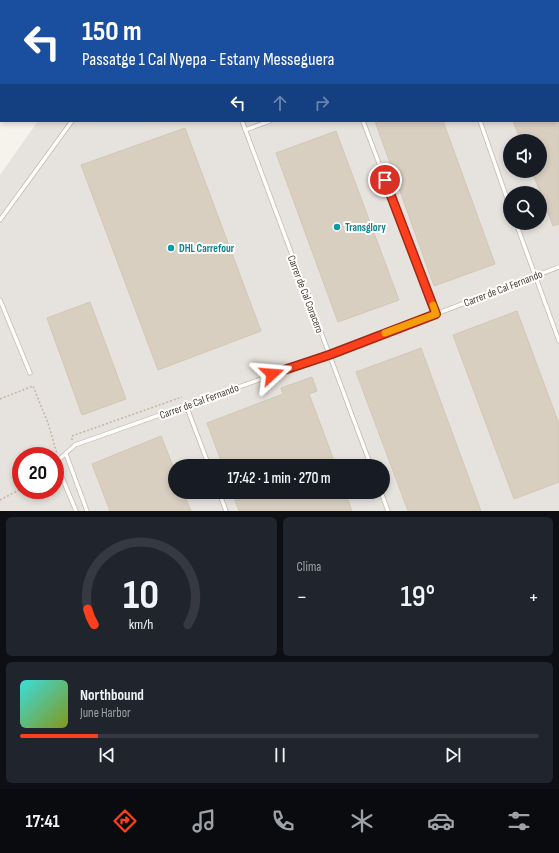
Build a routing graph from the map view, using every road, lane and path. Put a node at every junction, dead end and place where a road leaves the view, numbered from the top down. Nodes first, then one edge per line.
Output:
1 (71, 122) edge
2 (242, 122) edge
3 (267, 122) edge
4 (363, 122) edge
5 (480, 122) edge
6 (245, 130) junction
7 (503, 187) edge
8 (0, 220) edge
9 (518, 230) edge
10 (559, 267) edge
11 (534, 276) junction
12 (0, 300) edge
13 (436, 314) junction
14 (559, 341) edge
15 (329, 355) junction
16 (30, 373) dead end
17 (182, 398) dead end
18 (0, 399) edge
19 (186, 405) junction
20 (72, 443) dead end
21 (54, 447) edge
22 (66, 454) joint
23 (206, 459) edge
24 (368, 459) edge
25 (64, 480) edge
26 (12, 494) edge
27 (222, 499) edge
28 (384, 499) edge
29 (0, 500) edge
30 (76, 511) edge
31 (87, 511) edge
32 (226, 511) edge
33 (388, 511) edge

1 - 8 lane
2 - 6 lane, Carrer de Cal Coracero
3 - 6 lane
4 - 13 lane
5 - 7 lane
6 - 15 lane, Carrer de Cal Coracero
9 - 11 lane
10 - 11 lane, Carrer de Cal Fernando
11 - 13 lane, Carrer de Cal Fernando
11 - 14 lane
12 - 16 lane
13 - 15 lane, Carrer de Cal Fernando
15 - 19 lane, Carrer de Cal Fernando
15 - 24 lane, Carrer de Cal Coracero
17 - 20 path
18 - 21 path
19 - 22 lane, Carrer de Cal Fernando
19 - 23 lane
22 - 31 lane
25 - 30 lane
26 - 29 path
27 - 32 lane
28 - 33 lane

